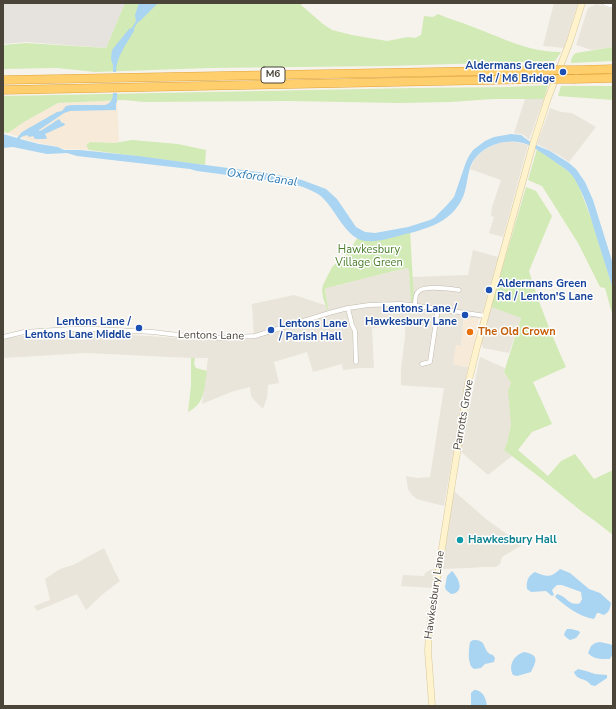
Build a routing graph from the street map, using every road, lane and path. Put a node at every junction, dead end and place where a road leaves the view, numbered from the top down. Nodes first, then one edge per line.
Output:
1 (582, 3) edge
2 (604, 3) edge
3 (613, 6) edge
4 (613, 69) edge
5 (613, 78) edge
6 (3, 80) edge
7 (3, 90) edge
8 (459, 290) dead end
9 (415, 306) junction
10 (348, 308) junction
11 (438, 308) junction
12 (486, 316) junction
13 (3, 337) edge
14 (355, 360) dead end
15 (422, 364) dead end
16 (452, 484) joint
17 (432, 706) edge

1 - 12 main road, Parrotts Grove
2 - 3 street
4 - 6 highway, M6, bridge
5 - 7 highway, M6, bridge
8 - 9 street
9 - 10 street, Lentons Lane
9 - 11 street, Lentons Lane
10 - 13 street, Lentons Lane
10 - 14 street
11 - 12 street, Lentons Lane
11 - 15 street
12 - 16 main road, Parrotts Grove
16 - 17 main road, Hawkesbury Lane

